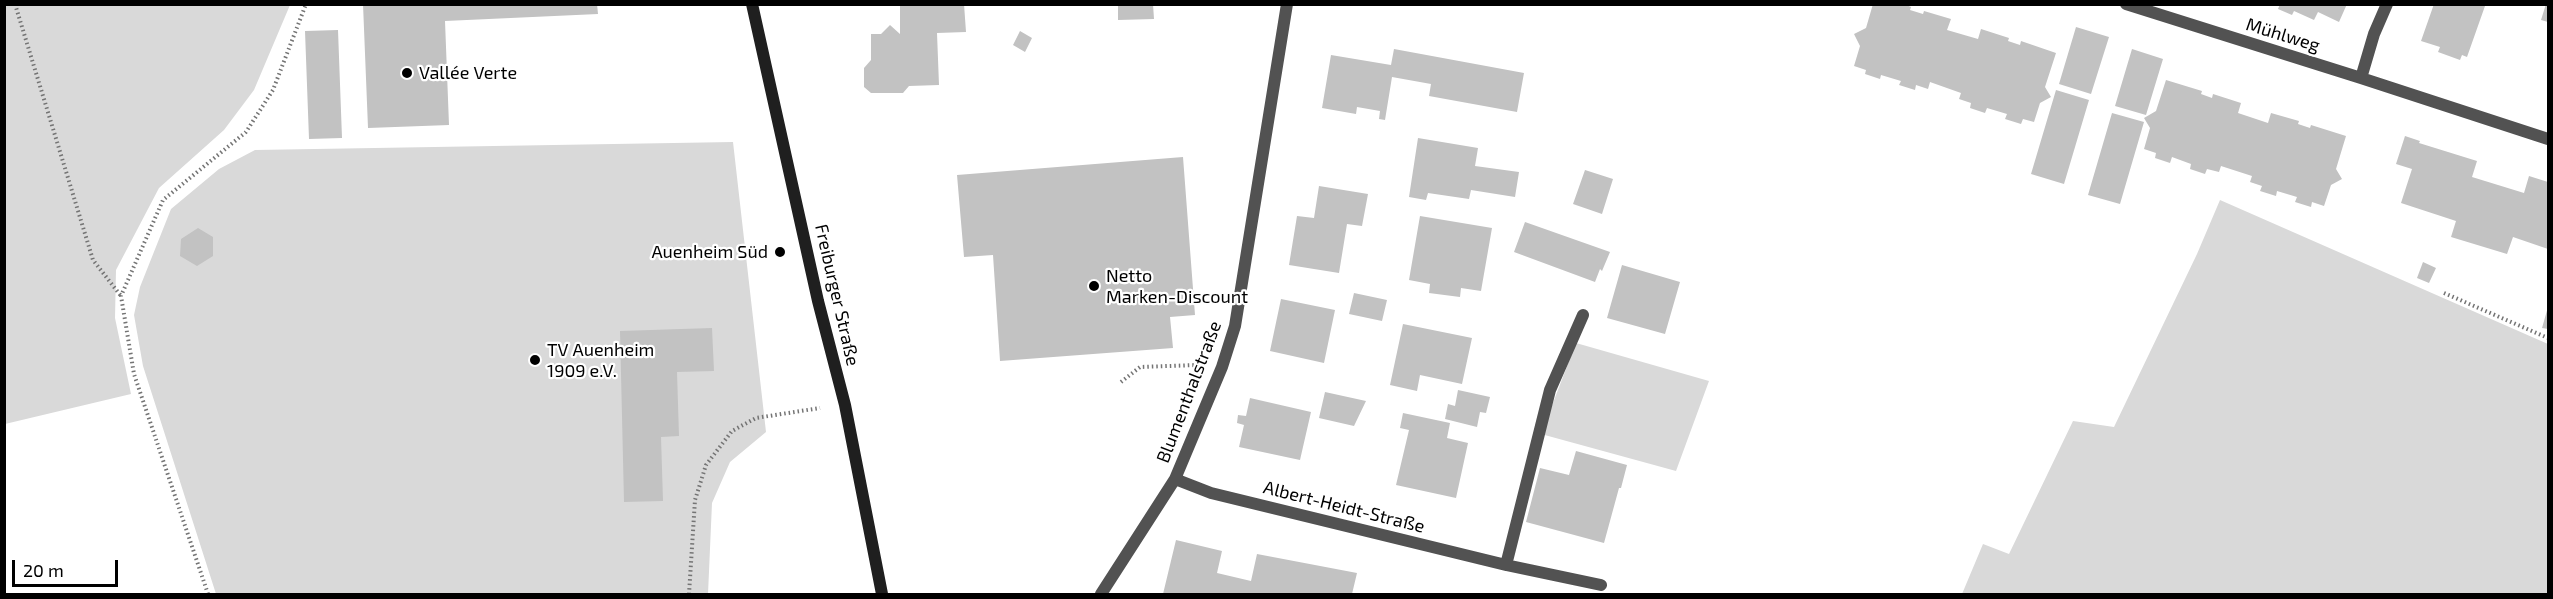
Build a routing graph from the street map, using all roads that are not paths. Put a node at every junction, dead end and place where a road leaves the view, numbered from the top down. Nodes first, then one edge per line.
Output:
1 (752, 4) edge
2 (1287, 4) edge
3 (2126, 4) edge
4 (2387, 4) edge
5 (2361, 78) junction
6 (2548, 140) edge
7 (1583, 315) dead end
8 (1175, 479) junction
9 (1506, 565) junction
10 (1601, 585) dead end
11 (882, 594) edge
12 (1101, 594) edge

1 - 11 street, Freiburger Straße
2 - 8 street, Blumenthalstraße
3 - 5 street, Mühlweg
4 - 5 street
5 - 6 street, Mühlweg
7 - 9 street
8 - 9 street, Albert-Heidt-Straße
8 - 12 street, Blumenthalstraße
9 - 10 street, Albert-Heidt-Straße

